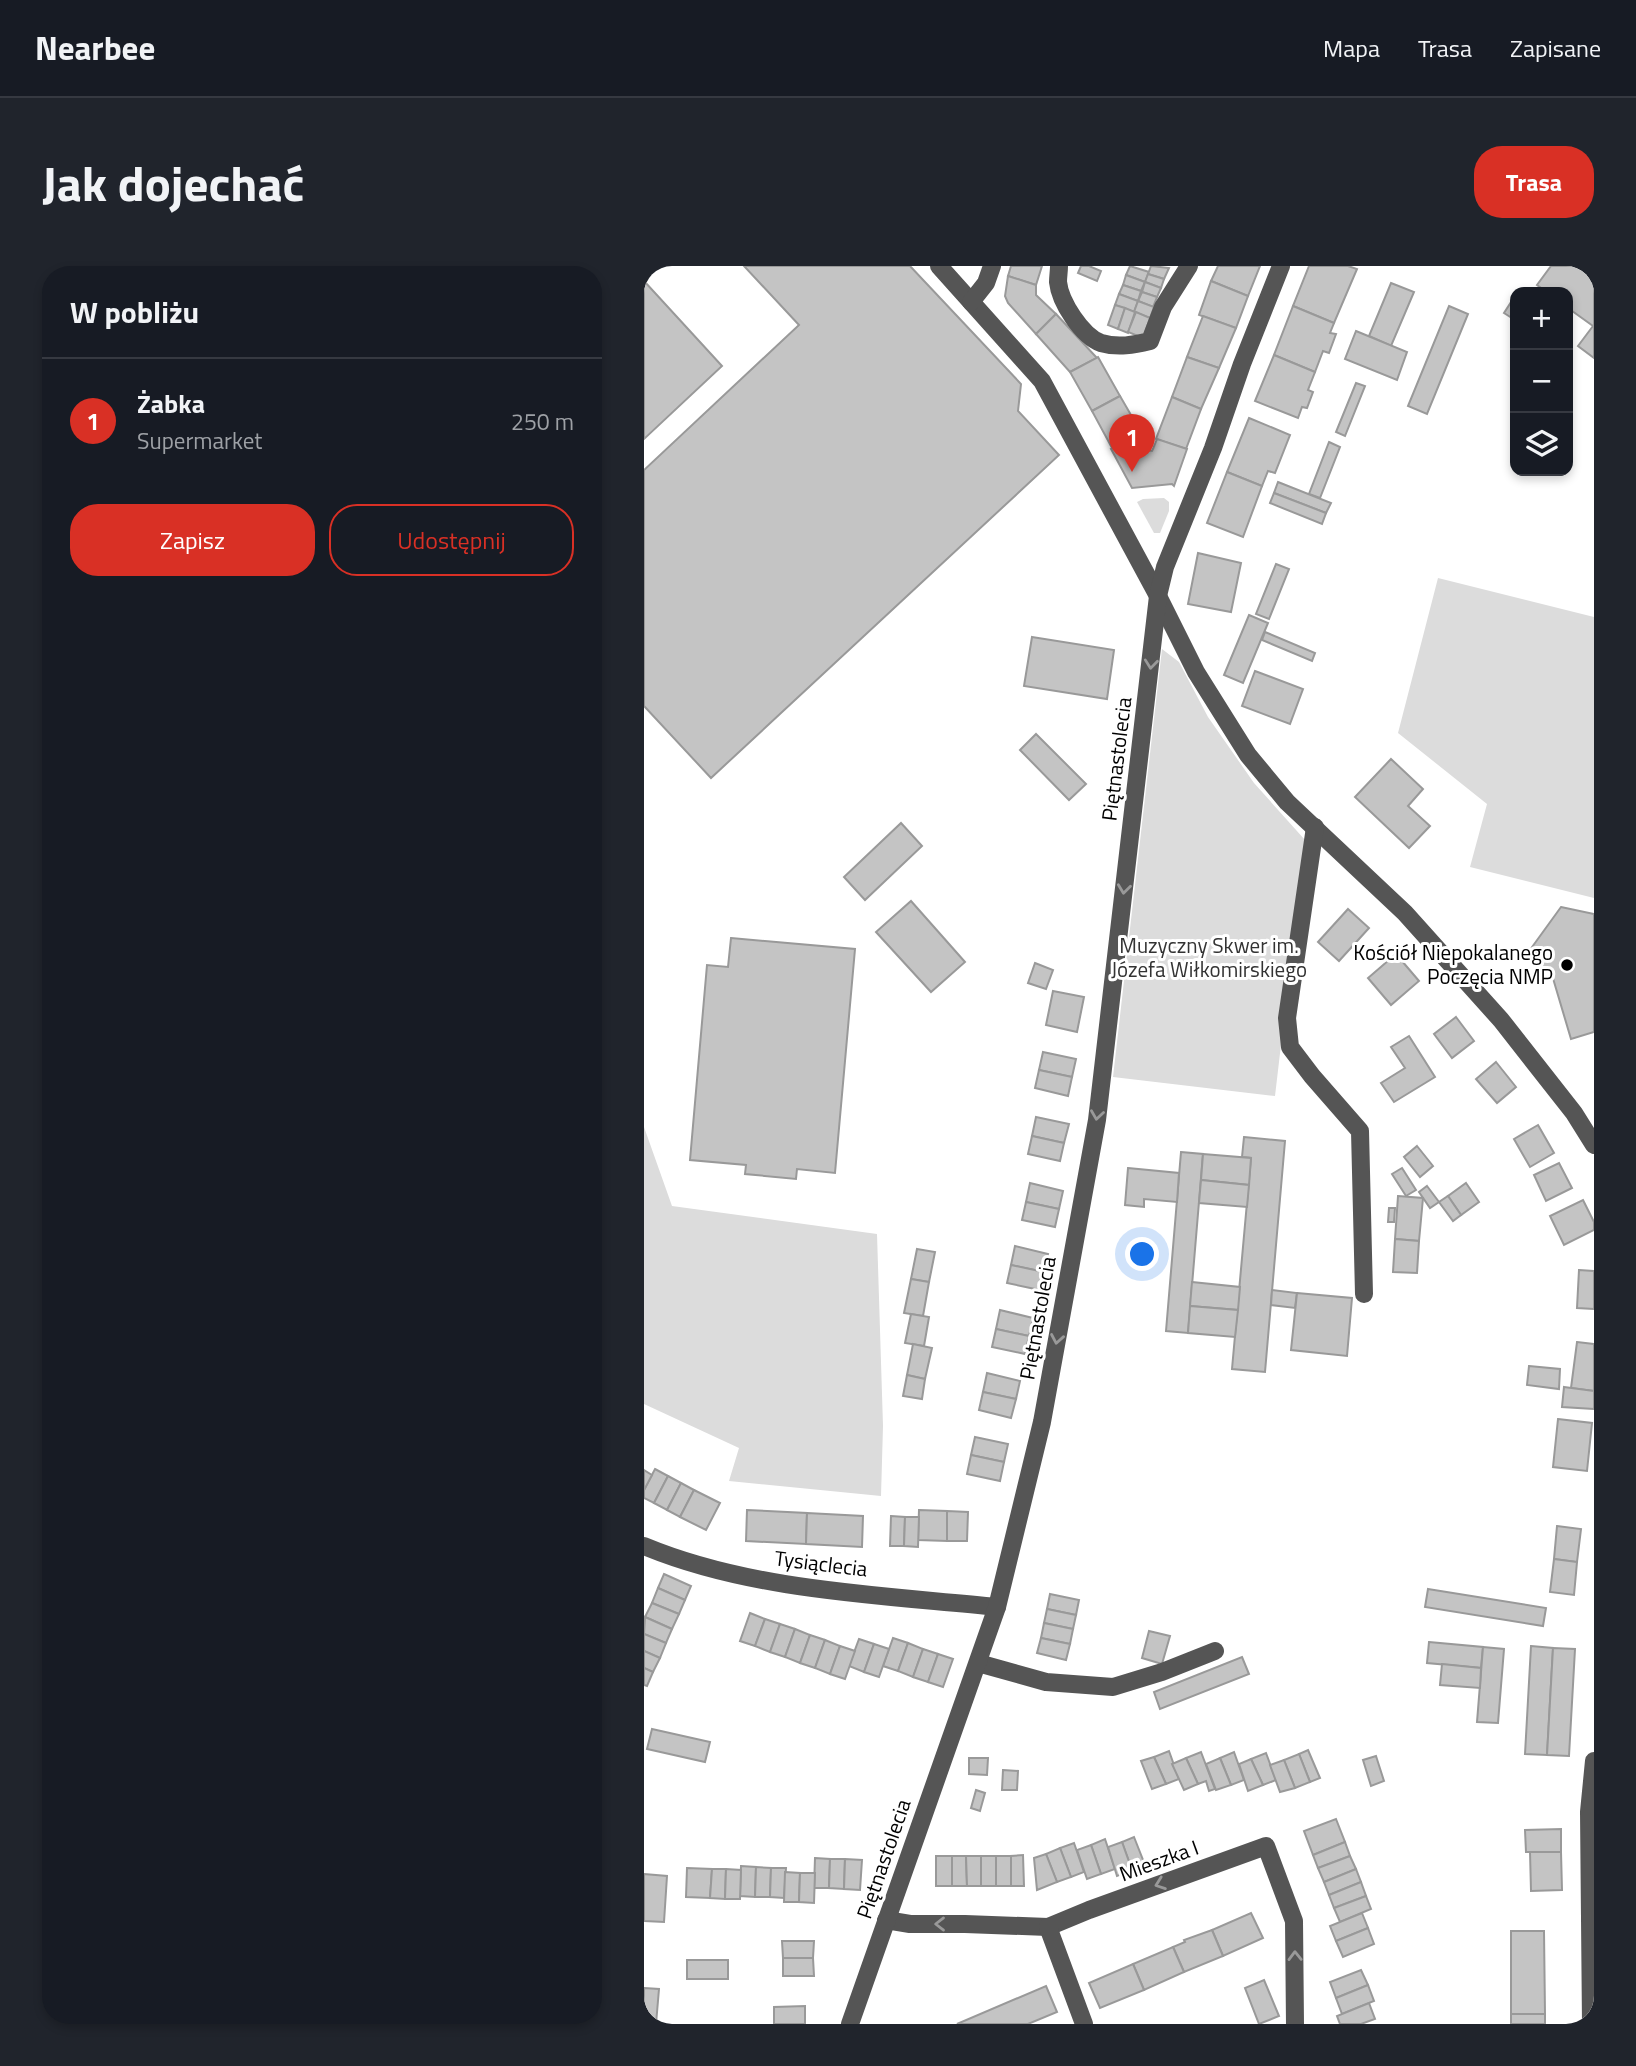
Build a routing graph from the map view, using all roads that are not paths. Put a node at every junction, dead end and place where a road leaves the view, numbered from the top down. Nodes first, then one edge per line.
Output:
1 (939, 266) edge
2 (992, 266) edge
3 (1059, 266) edge
4 (1189, 266) edge
5 (1281, 266) edge
6 (971, 302) junction
7 (1158, 596) junction
8 (1315, 827) junction
9 (1594, 1145) edge
10 (1364, 1294) dead end
11 (644, 1546) edge
12 (997, 1608) junction
13 (1215, 1651) dead end
14 (978, 1663) junction
15 (1594, 1760) edge
16 (1592, 1812) edge
17 (886, 1920) junction
18 (1048, 1927) junction
19 (850, 2024) edge
20 (1084, 2024) edge
21 (1295, 2024) edge
22 (1591, 2024) edge

1 - 6 street
2 - 6 street
3 - 4 street
5 - 7 street, Piętnastolecia
6 - 7 street
7 - 8 street
7 -> 12 street, Piętnastolecia
8 - 9 street
8 - 10 street
11 - 12 street, Tysiąclecia
12 - 14 street, Piętnastolecia
13 - 14 street
14 - 17 street, Piętnastolecia
15 - 16 street
16 - 22 street
18 -> 17 street, Mieszka I
17 - 19 street, Piętnastolecia
18 - 20 street
21 -> 18 street, Mieszka I

